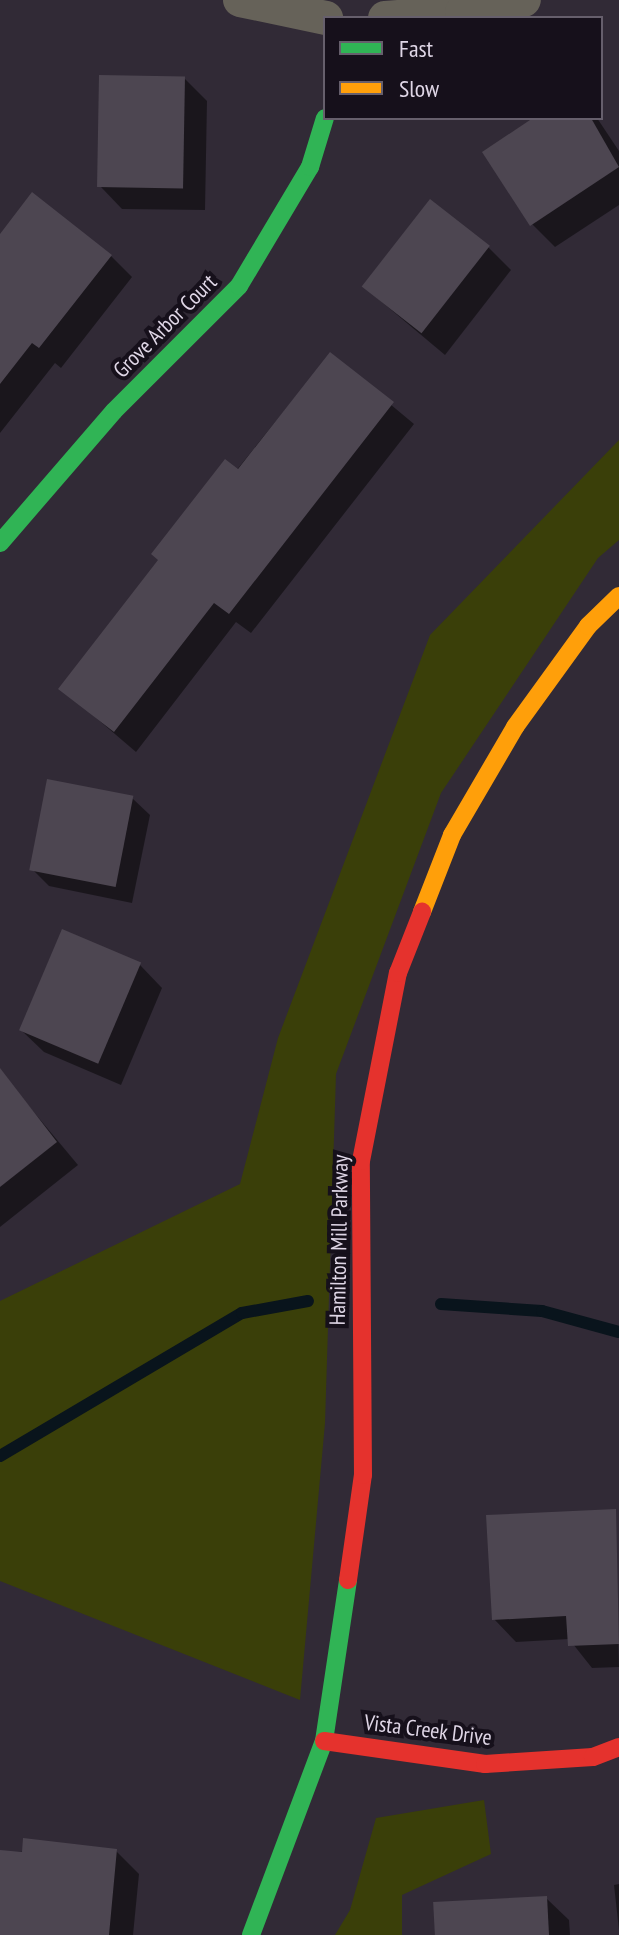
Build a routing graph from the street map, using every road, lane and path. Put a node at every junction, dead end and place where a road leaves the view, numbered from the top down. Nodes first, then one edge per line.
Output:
1 (240, 0) edge
2 (524, 0) edge
3 (411, 16) edge
4 (323, 17) edge
5 (324, 120) edge
6 (0, 543) edge
7 (619, 596) edge
8 (324, 1741) junction
9 (619, 1747) edge
10 (251, 1935) edge

1 - 4 street
2 - 3 street
5 - 6 street, Grove Arbor Court
7 - 8 street, Hamilton Mill Parkway
8 - 9 street, Vista Creek Drive
8 - 10 street, Hamilton Mill Parkway

